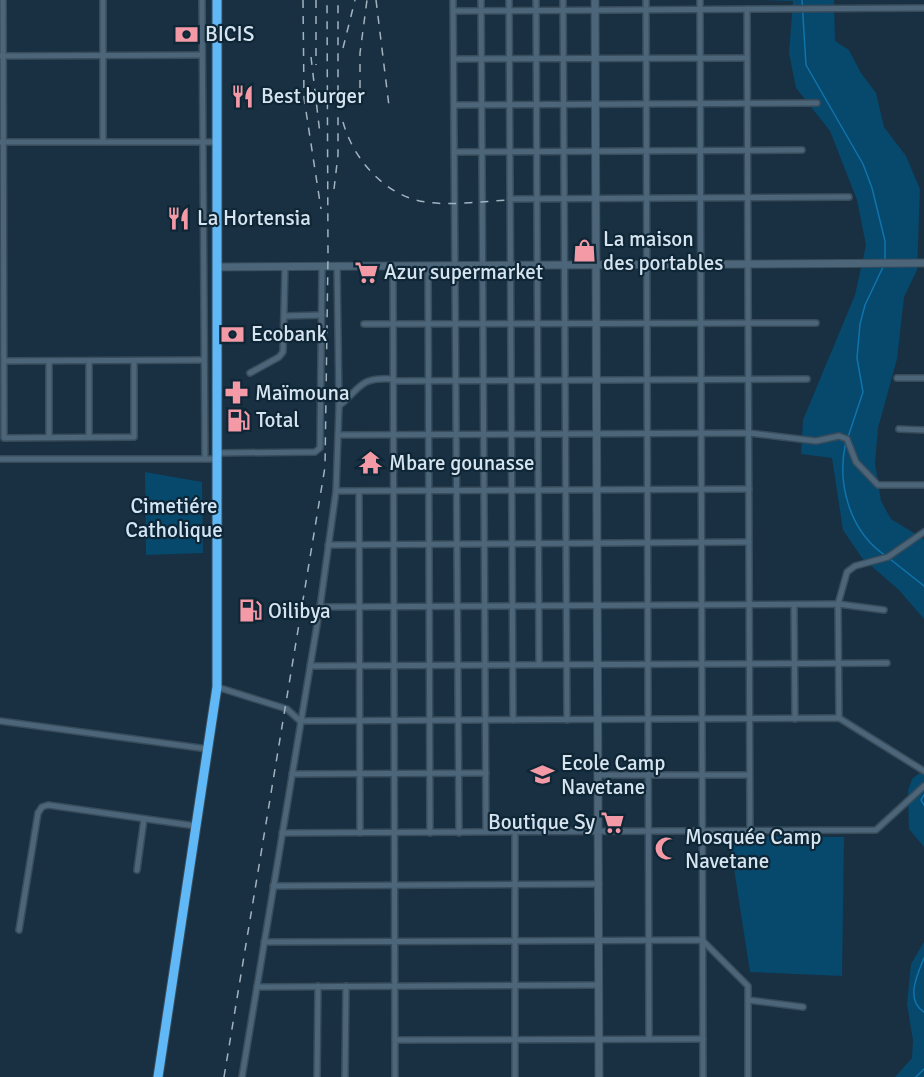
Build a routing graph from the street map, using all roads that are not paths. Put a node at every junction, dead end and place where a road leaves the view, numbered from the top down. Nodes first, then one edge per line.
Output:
1 (3, 0) edge
2 (103, 0) edge
3 (202, 0) edge
4 (217, 0) edge
5 (453, 0) edge
6 (480, 0) edge
7 (509, 0) edge
8 (536, 0) edge
9 (563, 0) edge
10 (595, 0) edge
11 (646, 0) edge
12 (700, 0) edge
13 (842, 0) edge
14 (924, 8) edge
15 (595, 9) junction
16 (700, 9) junction
17 (747, 9) junction
18 (842, 9) junction
19 (481, 10) junction
20 (509, 10) junction
21 (536, 10) junction
22 (563, 10) junction
23 (646, 10) junction
24 (454, 11) junction
25 (103, 55) junction
26 (202, 55) junction
27 (2, 56) edge
28 (564, 58) junction
29 (595, 58) junction
30 (646, 58) junction
31 (700, 58) junction
32 (747, 58) junction
33 (454, 59) junction
34 (481, 59) junction
35 (509, 59) junction
36 (536, 59) junction
37 (817, 103) dead end
38 (595, 104) junction
39 (646, 104) junction
40 (700, 104) junction
41 (748, 104) junction
42 (454, 105) junction
43 (481, 105) junction
44 (510, 105) junction
45 (536, 105) junction
46 (564, 105) junction
47 (2, 142) edge
48 (104, 142) junction
49 (203, 142) junction
50 (218, 142) junction
51 (748, 150) junction
52 (802, 150) dead end
53 (564, 151) junction
54 (595, 151) junction
55 (647, 151) junction
56 (700, 151) junction
57 (454, 152) junction
58 (482, 152) junction
59 (510, 152) junction
60 (537, 152) junction
61 (849, 197) dead end
62 (647, 198) junction
63 (700, 198) junction
64 (748, 198) junction
65 (510, 199) junction
66 (537, 199) junction
67 (564, 199) junction
68 (596, 199) junction
69 (2, 223) edge
70 (924, 263) edge
71 (700, 265) junction
72 (748, 265) junction
73 (428, 266) junction
74 (455, 266) junction
75 (482, 266) junction
76 (510, 266) junction
77 (537, 266) junction
78 (565, 266) junction
79 (596, 266) junction
80 (647, 266) junction
81 (218, 267) junction
82 (285, 267) junction
83 (322, 267) junction
84 (337, 267) junction
85 (393, 267) junction
86 (322, 315) junction
87 (285, 316) junction
88 (364, 324) dead end
89 (596, 324) junction
90 (647, 324) junction
91 (700, 324) junction
92 (748, 324) junction
93 (816, 324) dead end
94 (429, 325) junction
95 (456, 325) junction
96 (483, 325) junction
97 (511, 325) junction
98 (537, 325) junction
99 (565, 325) junction
100 (393, 326) junction
101 (2, 340) edge
102 (204, 360) junction
103 (3, 361) junction
104 (49, 361) junction
105 (89, 361) junction
106 (134, 361) junction
107 (250, 373) dead end
108 (897, 378) dead end
109 (924, 378) edge
110 (748, 379) junction
111 (807, 379) dead end
112 (393, 380) junction
113 (511, 380) junction
114 (538, 380) junction
115 (565, 380) junction
116 (596, 380) junction
117 (647, 380) junction
118 (701, 380) junction
119 (429, 381) junction
120 (456, 381) junction
121 (483, 381) junction
122 (339, 406) junction
123 (899, 429) dead end
124 (924, 430) edge
125 (701, 433) junction
126 (748, 433) junction
127 (483, 434) junction
128 (511, 434) junction
129 (538, 434) junction
130 (566, 434) junction
131 (597, 434) junction
132 (648, 434) junction
133 (338, 435) junction
134 (394, 435) junction
135 (429, 435) junction
136 (456, 435) junction
137 (49, 437) junction
138 (89, 437) junction
139 (218, 456) junction
140 (0, 459) edge
141 (205, 459) junction
142 (924, 485) edge
143 (648, 489) junction
144 (701, 489) junction
145 (749, 489) junction
146 (429, 490) junction
147 (456, 490) junction
148 (484, 490) junction
149 (512, 490) junction
150 (538, 490) junction
151 (566, 490) junction
152 (597, 490) junction
153 (336, 491) junction
154 (359, 491) junction
155 (394, 491) junction
156 (924, 532) edge
157 (566, 543) junction
158 (597, 543) junction
159 (648, 543) junction
160 (701, 543) junction
161 (749, 543) junction
162 (328, 544) junction
163 (359, 544) junction
164 (394, 544) junction
165 (429, 544) junction
166 (457, 544) junction
167 (484, 544) junction
168 (512, 544) junction
169 (539, 544) junction
170 (838, 604) junction
171 (648, 605) junction
172 (701, 605) junction
173 (749, 605) junction
174 (794, 605) junction
175 (429, 606) junction
176 (457, 606) junction
177 (484, 606) junction
178 (512, 606) junction
179 (539, 606) junction
180 (566, 606) junction
181 (597, 606) junction
182 (320, 607) junction
183 (360, 607) junction
184 (394, 607) junction
185 (884, 610) dead end
186 (749, 663) junction
187 (794, 663) junction
188 (838, 663) junction
189 (887, 663) dead end
190 (512, 664) junction
191 (539, 664) junction
192 (567, 664) junction
193 (598, 664) junction
194 (648, 664) junction
195 (702, 664) junction
196 (360, 665) junction
197 (394, 665) junction
198 (430, 665) junction
199 (458, 665) junction
200 (485, 665) junction
201 (310, 666) junction
202 (218, 687) junction
203 (838, 718) junction
204 (648, 719) junction
205 (702, 719) junction
206 (749, 719) junction
207 (795, 719) junction
208 (430, 720) junction
209 (458, 720) junction
210 (485, 720) junction
211 (513, 720) junction
212 (567, 720) junction
213 (598, 720) junction
214 (0, 721) edge
215 (300, 721) junction
216 (360, 721) junction
217 (394, 721) junction
218 (210, 750) junction
219 (924, 771) edge
220 (395, 773) junction
221 (430, 773) junction
222 (458, 773) junction
223 (486, 773) junction
224 (292, 774) junction
225 (360, 774) junction
226 (598, 775) junction
227 (649, 775) junction
228 (702, 775) junction
229 (750, 775) junction
230 (924, 786) edge
231 (144, 819) junction
232 (198, 826) junction
233 (702, 831) junction
234 (750, 831) junction
235 (459, 832) junction
236 (486, 832) junction
237 (515, 832) junction
238 (598, 832) junction
239 (649, 832) junction
240 (282, 833) junction
241 (360, 833) junction
242 (395, 833) junction
243 (430, 833) junction
244 (137, 870) dead end
245 (599, 884) junction
246 (395, 885) junction
247 (515, 885) junction
248 (273, 886) junction
249 (19, 930) dead end
250 (599, 940) junction
251 (702, 940) junction
252 (515, 941) junction
253 (649, 941) junction
254 (264, 942) junction
255 (395, 942) junction
256 (599, 985) junction
257 (346, 986) junction
258 (395, 986) junction
259 (515, 986) junction
260 (257, 987) junction
261 (318, 987) junction
262 (748, 999) junction
263 (803, 1007) dead end
264 (649, 1039) junction
265 (703, 1039) junction
266 (515, 1040) junction
267 (599, 1040) junction
268 (395, 1041) junction
269 (158, 1077) edge
270 (242, 1077) edge
271 (317, 1077) edge
272 (345, 1077) edge
273 (395, 1077) edge
274 (515, 1077) edge
275 (598, 1077) edge
276 (703, 1077) edge
277 (748, 1077) edge

1 - 27 street
2 - 25 street
3 - 26 street
4 - 50 highway
5 - 24 street
6 - 19 street
7 - 20 street
8 - 21 street
9 - 22 street
10 - 15 street
11 - 23 street
12 - 16 street
13 - 18 street
14 - 18 street
15 - 22 street
15 - 23 street
15 - 29 street
16 - 17 street
16 - 23 street
16 - 31 street
17 - 18 street
17 - 32 street
19 - 20 street
19 - 24 street
19 - 34 street
20 - 21 street
20 - 35 street
21 - 22 street
21 - 36 street
22 - 28 street
23 - 30 street
24 - 33 street
25 - 26 street
25 - 27 street
25 - 48 street
26 - 49 street
27 - 47 street
28 - 29 street
28 - 36 street
28 - 46 street
29 - 30 street
29 - 38 street
30 - 31 street
30 - 39 street
31 - 32 street
31 - 40 street
32 - 41 street
33 - 34 street
33 - 42 street
34 - 35 street
34 - 43 street
35 - 36 street
35 - 44 street
36 - 45 street
37 - 41 street
38 - 39 street
38 - 46 street
38 - 54 street
39 - 40 street
39 - 55 street
40 - 41 street
40 - 56 street
41 - 51 street
42 - 43 street
42 - 57 street
43 - 44 street
43 - 58 street
44 - 45 street
44 - 59 street
45 - 46 street
45 - 60 street
46 - 53 street
47 - 48 street
47 - 69 street
48 - 49 street
49 - 50 street
49 - 102 street
50 - 81 highway
51 - 52 street
51 - 56 street
51 - 64 street
53 - 54 street
53 - 60 street
53 - 67 street
54 - 55 street
54 - 68 street
55 - 56 street
55 - 62 street
56 - 63 street
57 - 58 street
57 - 74 street
58 - 59 street
58 - 75 street
59 - 60 street
59 - 65 street
60 - 66 street
61 - 64 street
62 - 63 street
62 - 68 street
62 - 80 street
63 - 64 street
63 - 71 street
64 - 72 street
65 - 66 street
65 - 76 street
66 - 67 street
66 - 77 street
67 - 68 street
67 - 78 street
68 - 79 street
69 - 101 street
70 - 72 street
71 - 72 street
71 - 80 street
71 - 91 street
72 - 92 street
73 - 74 street
73 - 85 street
73 - 94 street
74 - 75 street
74 - 95 street
75 - 76 street
75 - 96 street
76 - 77 street
76 - 97 street
77 - 78 street
77 - 98 street
78 - 79 street
78 - 99 street
79 - 80 street
79 - 89 street
80 - 90 street
81 - 82 street
81 - 139 highway
82 - 83 street
82 - 87 street
83 - 84 street
83 - 86 street
84 - 85 street
84 - 122 street
85 - 100 street
86 - 87 street
86 - 139 street
87 - 107 street
88 - 100 street
89 - 90 street
89 - 99 street
89 - 116 street
90 - 91 street
90 - 117 street
91 - 92 street
91 - 118 street
92 - 93 street
92 - 110 street
94 - 95 street
94 - 100 street
94 - 119 street
95 - 96 street
95 - 120 street
96 - 97 street
96 - 121 street
97 - 98 street
97 - 113 street
98 - 99 street
98 - 114 street
99 - 115 street
100 - 112 street
101 - 103 street
102 - 106 street
102 - 141 street
103 - 104 street
103 - 137 street
104 - 105 street
104 - 137 street
105 - 106 street
105 - 138 street
106 - 138 street
108 - 109 street
110 - 111 street
110 - 118 street
110 - 126 street
112 - 119 street
112 - 122 street
112 - 134 street
113 - 114 street
113 - 121 street
113 - 128 street
114 - 115 street
114 - 129 street
115 - 116 street
115 - 130 street
116 - 117 street
116 - 131 street
117 - 118 street
117 - 132 street
118 - 125 street
119 - 120 street
119 - 135 street
120 - 121 street
120 - 136 street
121 - 127 street
122 - 133 street
123 - 124 street
125 - 126 street
125 - 132 street
125 - 144 street
126 - 142 street
126 - 145 street
127 - 128 street
127 - 136 street
127 - 148 street
128 - 129 street
128 - 149 street
129 - 130 street
129 - 150 street
130 - 131 street
130 - 151 street
131 - 132 street
131 - 152 street
132 - 143 street
133 - 134 street
133 - 153 street
134 - 135 street
134 - 155 street
135 - 136 street
135 - 146 street
136 - 147 street
137 - 138 street
139 - 141 street
139 - 202 highway
140 - 141 street
143 - 144 street
143 - 152 street
143 - 159 street
144 - 145 street
144 - 160 street
145 - 161 street
146 - 147 street
146 - 155 street
146 - 165 street
147 - 148 street
147 - 166 street
148 - 149 street
148 - 167 street
149 - 150 street
149 - 168 street
150 - 151 street
150 - 169 street
151 - 152 street
151 - 157 street
152 - 158 street
153 - 154 street
153 - 162 street
154 - 155 street
154 - 163 street
155 - 164 street
156 - 170 street
157 - 158 street
157 - 169 street
157 - 180 street
158 - 159 street
158 - 181 street
159 - 160 street
159 - 171 street
160 - 161 street
160 - 172 street
161 - 173 street
162 - 163 street
162 - 182 street
163 - 164 street
163 - 183 street
164 - 165 street
164 - 184 street
165 - 166 street
165 - 175 street
166 - 167 street
166 - 176 street
167 - 168 street
167 - 177 street
168 - 169 street
168 - 178 street
169 - 179 street
170 - 174 street
170 - 185 street
170 - 188 street
171 - 172 street
171 - 181 street
171 - 194 street
172 - 173 street
172 - 195 street
173 - 174 street
173 - 186 street
174 - 187 street
175 - 176 street
175 - 184 street
175 - 198 street
176 - 177 street
176 - 199 street
177 - 178 street
177 - 200 street
178 - 179 street
178 - 190 street
179 - 180 street
179 - 191 street
180 - 181 street
180 - 192 street
181 - 193 street
182 - 183 street
182 - 201 street
183 - 184 street
183 - 196 street
184 - 197 street
186 - 187 street
186 - 195 street
186 - 206 street
187 - 188 street
187 - 207 street
188 - 189 street
188 - 203 street
190 - 191 street
190 - 200 street
190 - 211 street
191 - 192 street
192 - 193 street
192 - 212 street
193 - 194 street
193 - 213 street
194 - 195 street
194 - 204 street
195 - 205 street
196 - 197 street
196 - 201 street
196 - 216 street
197 - 198 street
197 - 217 street
198 - 199 street
198 - 208 street
199 - 200 street
199 - 209 street
200 - 210 street
201 - 215 street
202 - 215 street
202 - 218 highway
203 - 207 street
203 - 219 street
204 - 205 street
204 - 213 street
204 - 227 street
205 - 206 street
205 - 228 street
206 - 207 street
206 - 229 street
208 - 209 street
208 - 217 street
208 - 221 street
209 - 210 street
209 - 222 street
210 - 211 street
210 - 223 street
211 - 212 street
212 - 213 street
213 - 226 street
214 - 218 street
215 - 216 street
215 - 224 street
216 - 217 street
216 - 225 street
217 - 220 street
218 - 232 highway
220 - 221 street
220 - 225 street
220 - 242 street
221 - 222 street
221 - 243 street
222 - 223 street
222 - 235 street
223 - 236 street
224 - 225 street
224 - 240 street
225 - 241 street
226 - 227 street
226 - 238 street
227 - 228 street
227 - 239 street
228 - 229 street
228 - 233 street
229 - 234 street
230 - 234 street
231 - 232 street
231 - 244 street
231 - 249 street
232 - 269 highway
233 - 234 street
233 - 239 street
233 - 251 street
235 - 236 street
235 - 243 street
236 - 237 street
237 - 238 street
237 - 247 street
238 - 239 street
238 - 245 street
239 - 253 street
240 - 241 street
240 - 248 street
241 - 242 street
242 - 243 street
242 - 246 street
245 - 247 street
245 - 250 street
246 - 247 street
246 - 248 street
246 - 255 street
247 - 252 street
248 - 254 street
250 - 252 street
250 - 253 street
250 - 256 street
251 - 253 street
251 - 262 street
251 - 265 street
252 - 255 street
252 - 259 street
253 - 264 street
254 - 255 street
254 - 260 street
255 - 258 street
256 - 259 street
256 - 267 street
257 - 258 street
257 - 261 street
257 - 272 street
258 - 259 street
258 - 268 street
259 - 266 street
260 - 261 street
260 - 270 street
261 - 271 street
262 - 263 street
262 - 277 street
264 - 265 street
264 - 267 street
265 - 276 street
266 - 267 street
266 - 268 street
266 - 274 street
267 - 275 street
268 - 273 street

